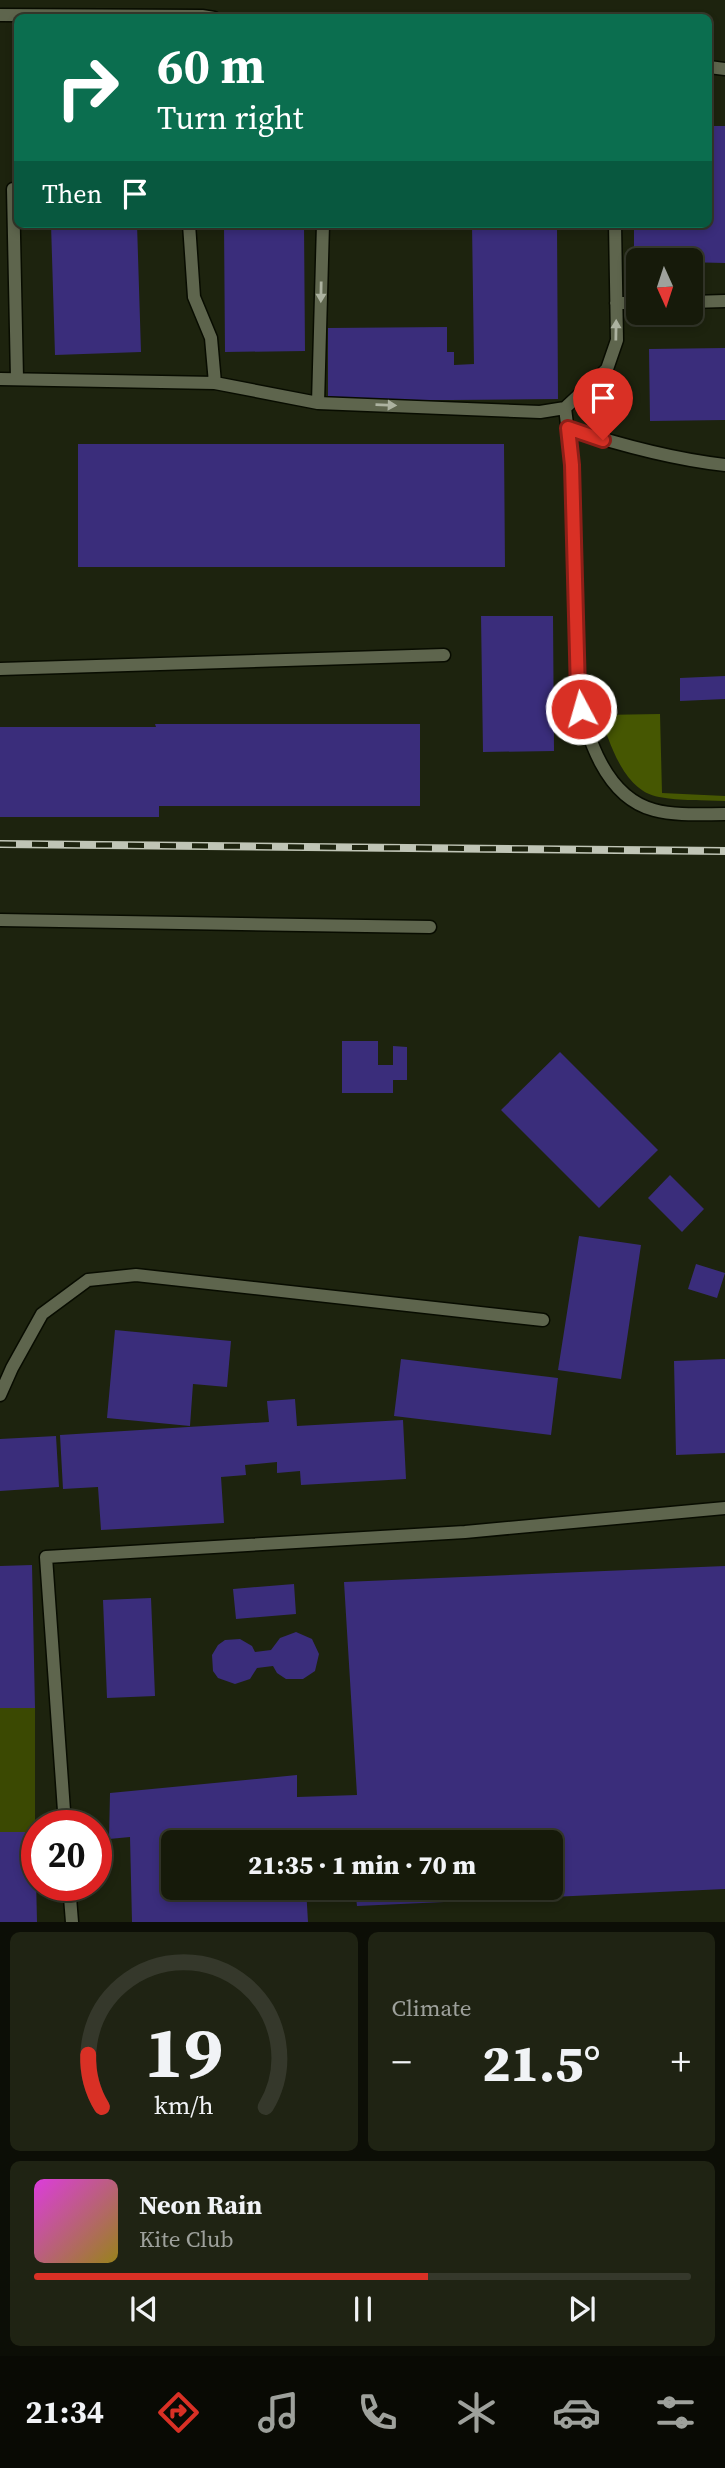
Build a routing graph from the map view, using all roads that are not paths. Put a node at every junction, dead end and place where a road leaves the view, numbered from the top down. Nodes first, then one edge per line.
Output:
1 (13, 189) dead end
2 (189, 228) edge
3 (323, 228) edge
4 (615, 228) edge
5 (704, 302) edge
6 (725, 302) edge
7 (617, 303) junction
8 (626, 303) edge
9 (17, 378) junction
10 (0, 379) edge
11 (215, 383) junction
12 (318, 402) junction
13 (565, 408) junction
14 (568, 428) junction
15 (725, 465) edge
16 (444, 654) dead end
17 (0, 669) edge
18 (725, 814) edge
19 (0, 920) edge
20 (430, 927) dead end
21 (543, 1320) dead end
22 (0, 1395) edge
23 (725, 1508) edge
24 (64, 1810) edge
25 (70, 1901) edge
26 (72, 1922) edge

1 - 9 lane
2 - 11 lane
3 -> 12 lane
4 - 7 lane
5 - 6 lane
7 - 8 lane
13 -> 7 lane
9 - 10 lane
9 - 11 lane
11 - 12 lane
12 -> 13 lane
13 - 14 lane
14 - 15 lane
14 - 18 lane
16 - 17 lane
19 - 20 lane
21 - 22 lane
23 - 24 lane
25 - 26 lane

